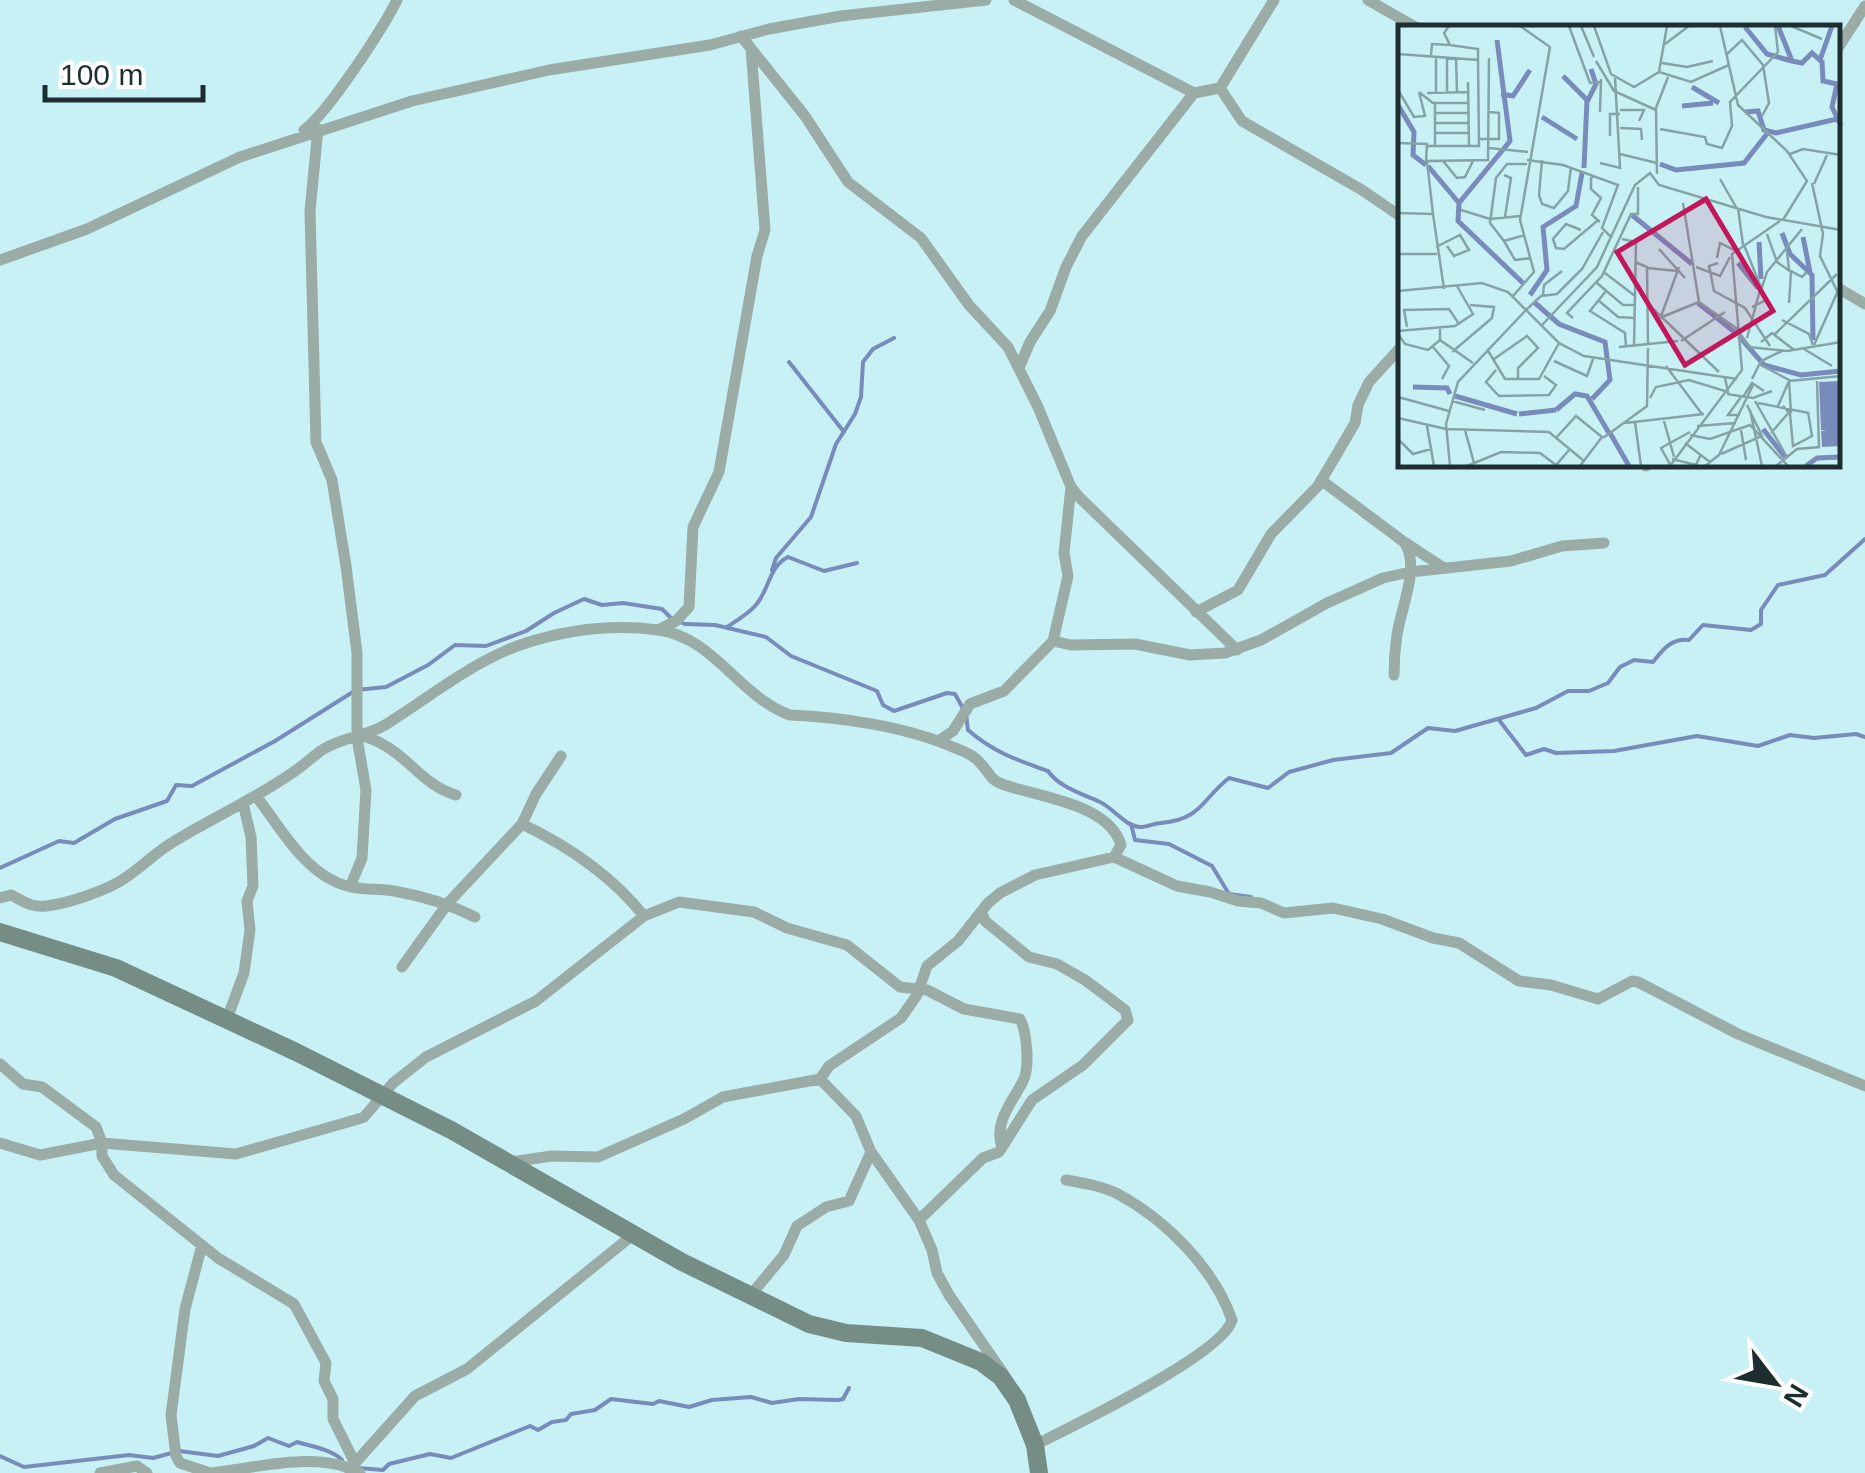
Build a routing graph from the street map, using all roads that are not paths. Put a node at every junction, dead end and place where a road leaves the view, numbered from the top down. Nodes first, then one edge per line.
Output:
1 (397, 0) edge
2 (986, 0) edge
3 (1014, 0) edge
4 (1274, 0) edge
5 (1369, 0) edge
6 (1865, 6) edge
7 (1412, 25) edge
8 (741, 36) junction
9 (1840, 45) edge
10 (751, 49) junction
11 (1220, 88) junction
12 (1194, 93) junction
13 (318, 130) junction
14 (289, 140) junction
15 (1398, 215) edge
16 (0, 260) edge
17 (1840, 289) edge
18 (1865, 304) edge
19 (1398, 350) edge
20 (1019, 368) junction
21 (1321, 480) junction
22 (1070, 487) junction
23 (1404, 542) junction
24 (1604, 543) dead end
25 (1444, 568) junction
26 (1410, 572) junction
27 (1196, 612) junction
28 (659, 630) junction
29 (1053, 641) junction
30 (1237, 650) junction
31 (1394, 675) dead end
32 (360, 737) junction
33 (938, 742) junction
34 (561, 756) dead end
35 (456, 795) dead end
36 (256, 796) junction
37 (243, 803) junction
38 (522, 824) junction
39 (1114, 857) junction
40 (350, 886) junction
41 (0, 898) edge
42 (448, 904) junction
43 (982, 913) junction
44 (644, 916) junction
45 (475, 917) dead end
46 (0, 932) edge
47 (402, 968) dead end
48 (920, 988) junction
49 (227, 1019) junction
50 (0, 1064) edge
51 (820, 1079) junction
52 (1865, 1086) edge
53 (381, 1095) junction
54 (0, 1142) edge
55 (102, 1142) junction
56 (1002, 1147) junction
57 (871, 1152) junction
58 (510, 1162) junction
59 (1066, 1180) dead end
60 (920, 1220) junction
61 (634, 1234) junction
62 (202, 1245) junction
63 (749, 1297) junction
64 (1010, 1388) junction
65 (1036, 1446) junction
66 (354, 1469) edge
67 (100, 1473) edge
68 (148, 1473) edge
69 (210, 1473) edge
70 (1040, 1473) edge

1 - 14 street
2 - 8 street
3 - 12 street
4 - 11 street
5 - 7 street
6 - 9 street
8 - 10 street
8 - 13 street
10 - 20 street
10 - 28 street
11 - 12 street
11 - 15 street
12 - 20 street
13 - 14 street
13 - 32 street
14 - 16 street
17 - 18 street
19 - 21 street
20 - 22 street
21 - 23 street
21 - 27 street
22 - 27 street
22 - 29 street
23 - 25 street
23 - 26 street
24 - 25 street
25 - 26 street
26 - 30 street
26 - 31 street
27 - 30 street
28 - 32 street
28 - 33 street
29 - 30 street
29 - 33 street
32 - 35 street
32 - 36 street
32 - 40 street
33 - 39 street
34 - 38 street
36 - 37 street
36 - 40 street
37 - 41 street
37 - 49 street
38 - 42 street
38 - 44 street
39 - 43 street
39 - 52 street
40 - 42 street
42 - 45 street
42 - 47 street
43 - 48 street
43 - 56 street
44 - 48 street
44 - 53 street
46 - 49 street
48 - 51 street
48 - 56 street
49 - 53 street
50 - 55 street
51 - 57 street
51 - 58 street
53 - 55 street
53 - 58 street
54 - 55 street
55 - 62 street
56 - 60 street
57 - 60 street
57 - 63 street
58 - 61 street
59 - 65 street
60 - 64 street
61 - 63 street
61 - 66 street
62 - 66 street
62 - 69 street
63 - 64 street
64 - 65 street
65 - 70 street
66 - 69 street
67 - 68 street

